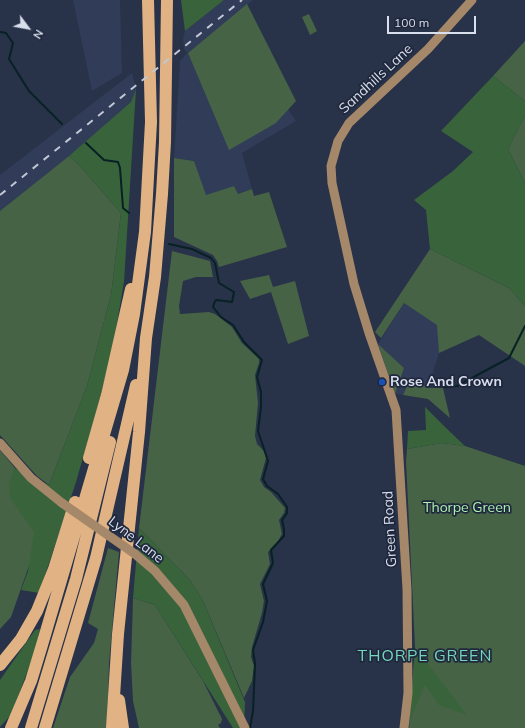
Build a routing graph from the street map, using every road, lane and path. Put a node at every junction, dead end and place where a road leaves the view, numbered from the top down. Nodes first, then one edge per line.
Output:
1 (148, 0) edge
2 (167, 0) edge
3 (472, 0) edge
4 (143, 250) junction
5 (369, 333) joint
6 (146, 338) junction
7 (123, 370) junction
8 (0, 443) edge
9 (0, 665) edge
10 (116, 677) junction
11 (11, 728) edge
12 (31, 728) edge
13 (45, 728) edge
14 (112, 728) edge
15 (123, 728) edge
16 (245, 728) edge
17 (404, 728) edge

1 - 4 highway
2 - 6 highway
3 - 5 main road, Sandhills Lane
4 - 7 highway
4 - 9 highway
5 - 17 main road, Green Road
6 - 10 highway
6 - 13 highway
7 - 11 highway
7 - 12 highway
8 - 16 main road, Lyne Lane, bridge
10 - 14 highway
10 - 15 highway

